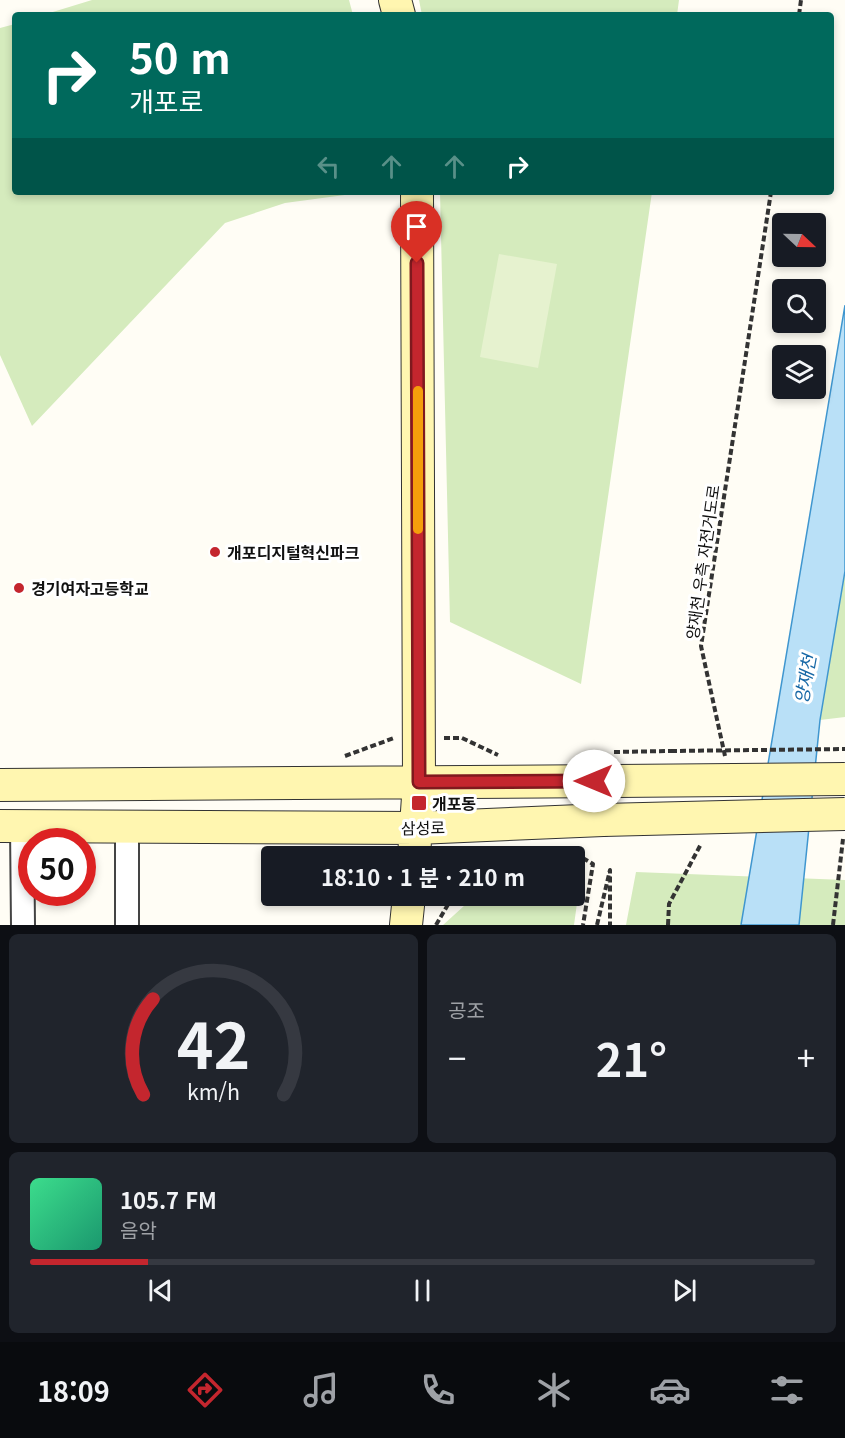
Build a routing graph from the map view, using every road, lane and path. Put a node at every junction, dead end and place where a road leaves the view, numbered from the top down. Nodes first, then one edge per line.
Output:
1 (417, 195) edge
2 (771, 195) edge
3 (845, 749) edge
4 (671, 751) dead end
5 (723, 763) dead end
6 (845, 779) edge
7 (419, 782) junction
8 (0, 785) edge
9 (845, 814) edge
10 (127, 825) junction
11 (11, 826) edge
12 (845, 830) edge
13 (416, 842) edge
14 (702, 842) dead end
15 (585, 859) edge
16 (408, 906) edge
17 (445, 906) edge
18 (23, 925) edge
19 (127, 925) edge
20 (406, 925) edge
21 (436, 925) edge
22 (583, 925) edge
23 (597, 925) edge
24 (610, 925) edge
25 (668, 925) edge
26 (833, 925) edge

1 - 7 main road
2 - 5 path, 양재천 우측 자전거도로
3 - 4 path, bridge
6 - 7 main road, bridge
7 - 8 main road
7 - 13 main road
9 - 13 main road, 삼성로, bridge
10 - 11 main road, 삼성로
10 - 13 main road, 삼성로
10 - 19 street
11 - 18 street
12 - 26 path
14 - 25 path
15 - 22 path
16 - 20 main road
17 - 21 path
23 - 24 path

